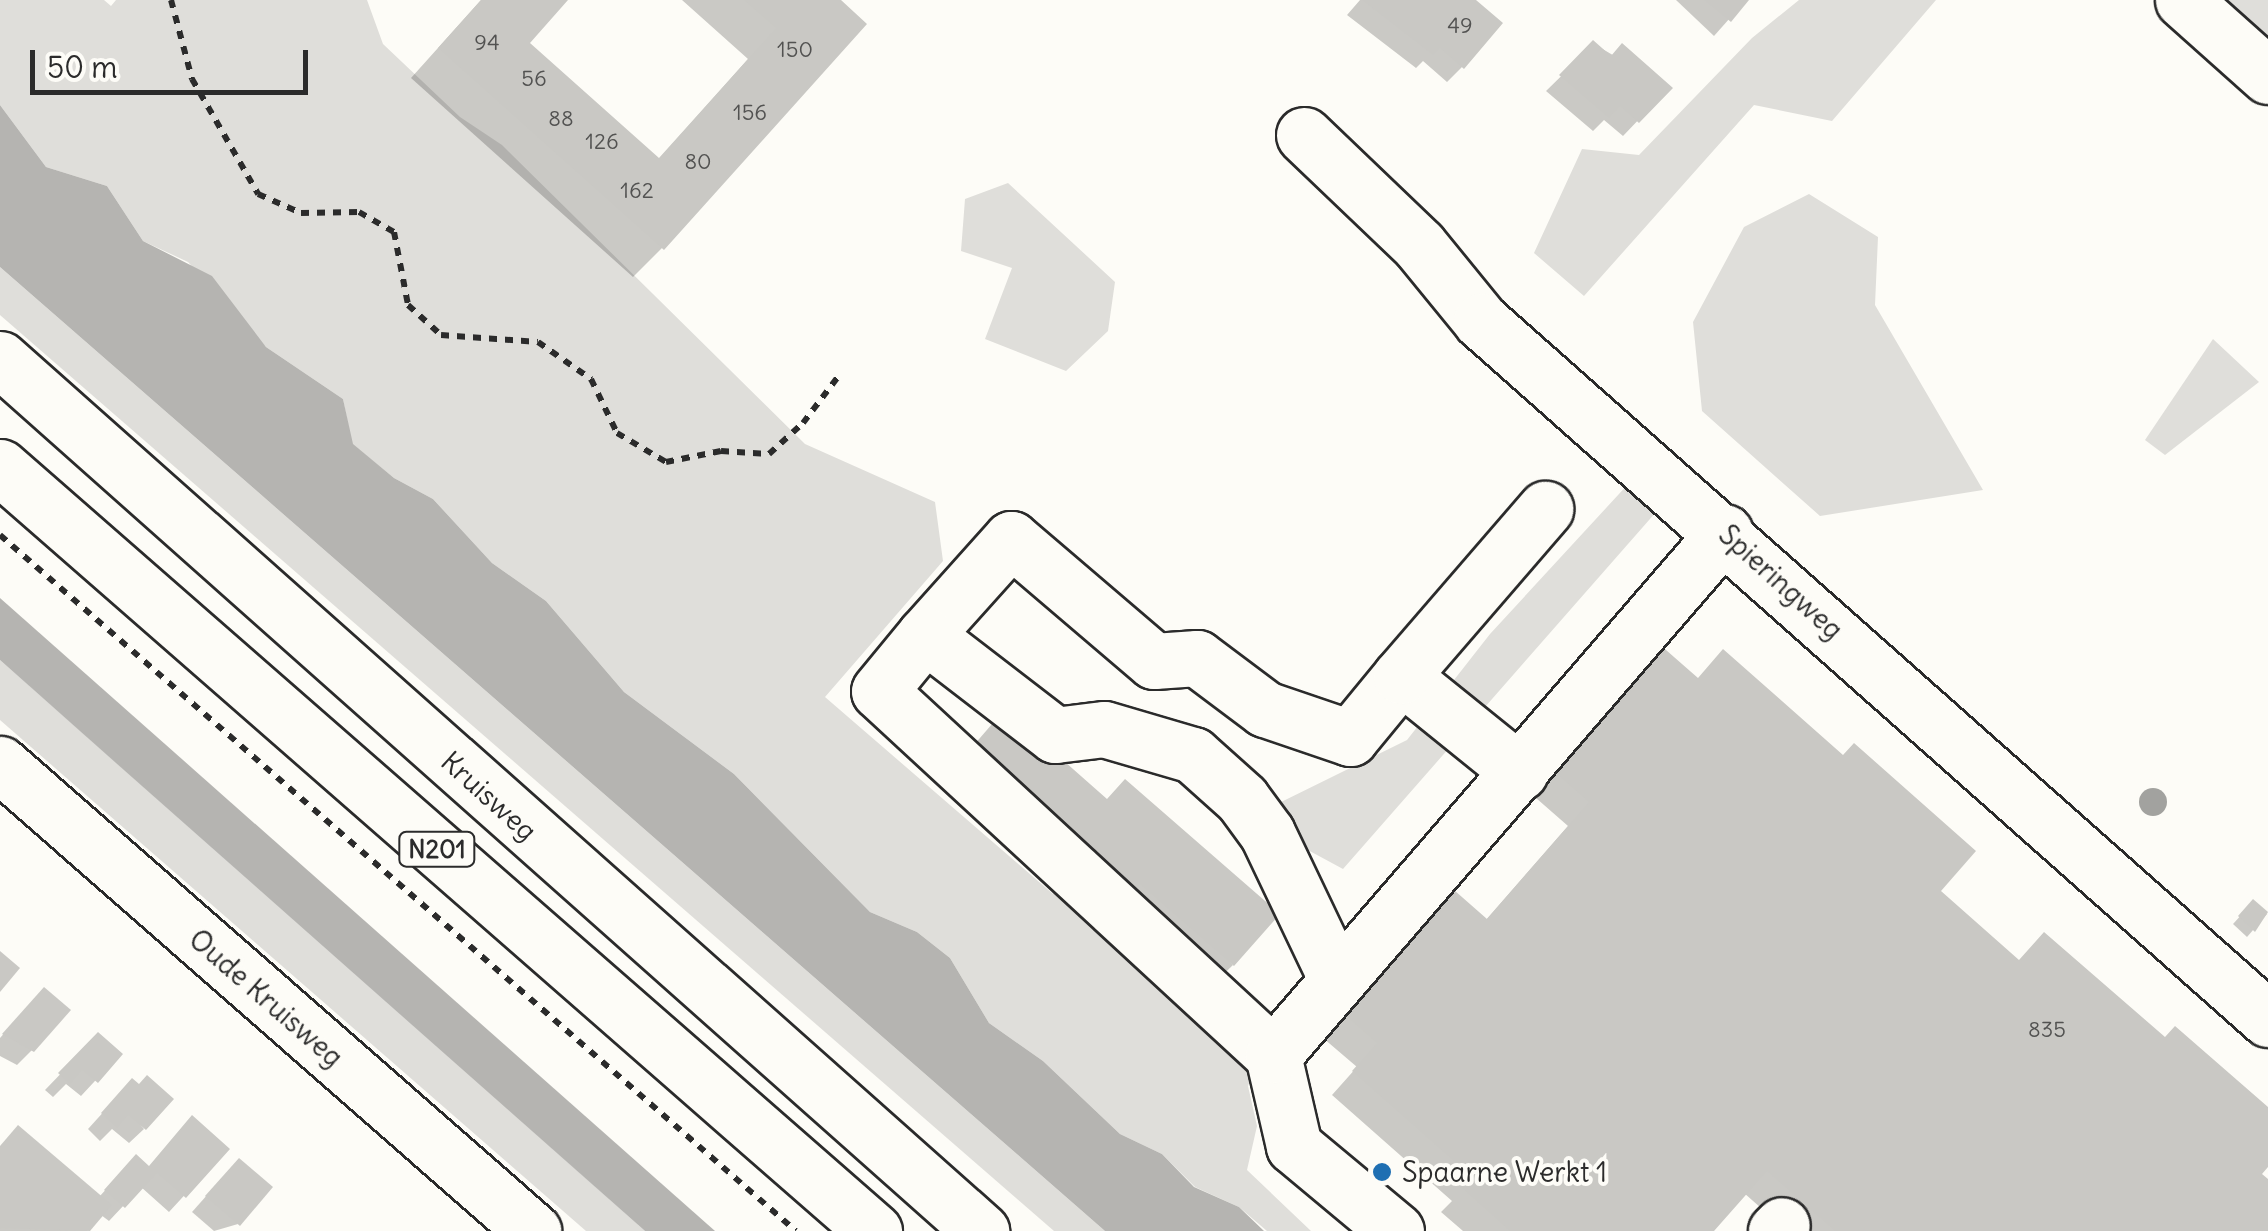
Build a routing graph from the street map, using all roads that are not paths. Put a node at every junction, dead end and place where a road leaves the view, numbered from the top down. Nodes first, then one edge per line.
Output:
1 (2183, 0) edge
2 (2268, 76) edge
3 (1304, 135) dead end
4 (0, 359) edge
5 (0, 467) edge
6 (1544, 509) dead end
7 (1725, 532) junction
8 (925, 635) junction
9 (1401, 676) junction
10 (0, 764) edge
11 (1520, 772) junction
12 (1337, 980) junction
13 (2268, 1019) edge
14 (1273, 1055) junction
15 (533, 1231) edge
16 (874, 1231) edge
17 (981, 1231) edge
18 (1396, 1231) edge

1 - 2 main road
3 - 7 main road, Spieringweg
4 - 17 main road, Kruisweg / N201
5 - 16 main road, N201
6 - 9 main road
7 - 11 main road
7 - 13 main road, Spieringweg
8 - 9 main road
8 - 12 main road
8 - 14 main road
9 - 11 main road
10 - 15 main road, Oude Kruisweg
11 - 12 main road
12 - 14 main road
14 - 18 main road

